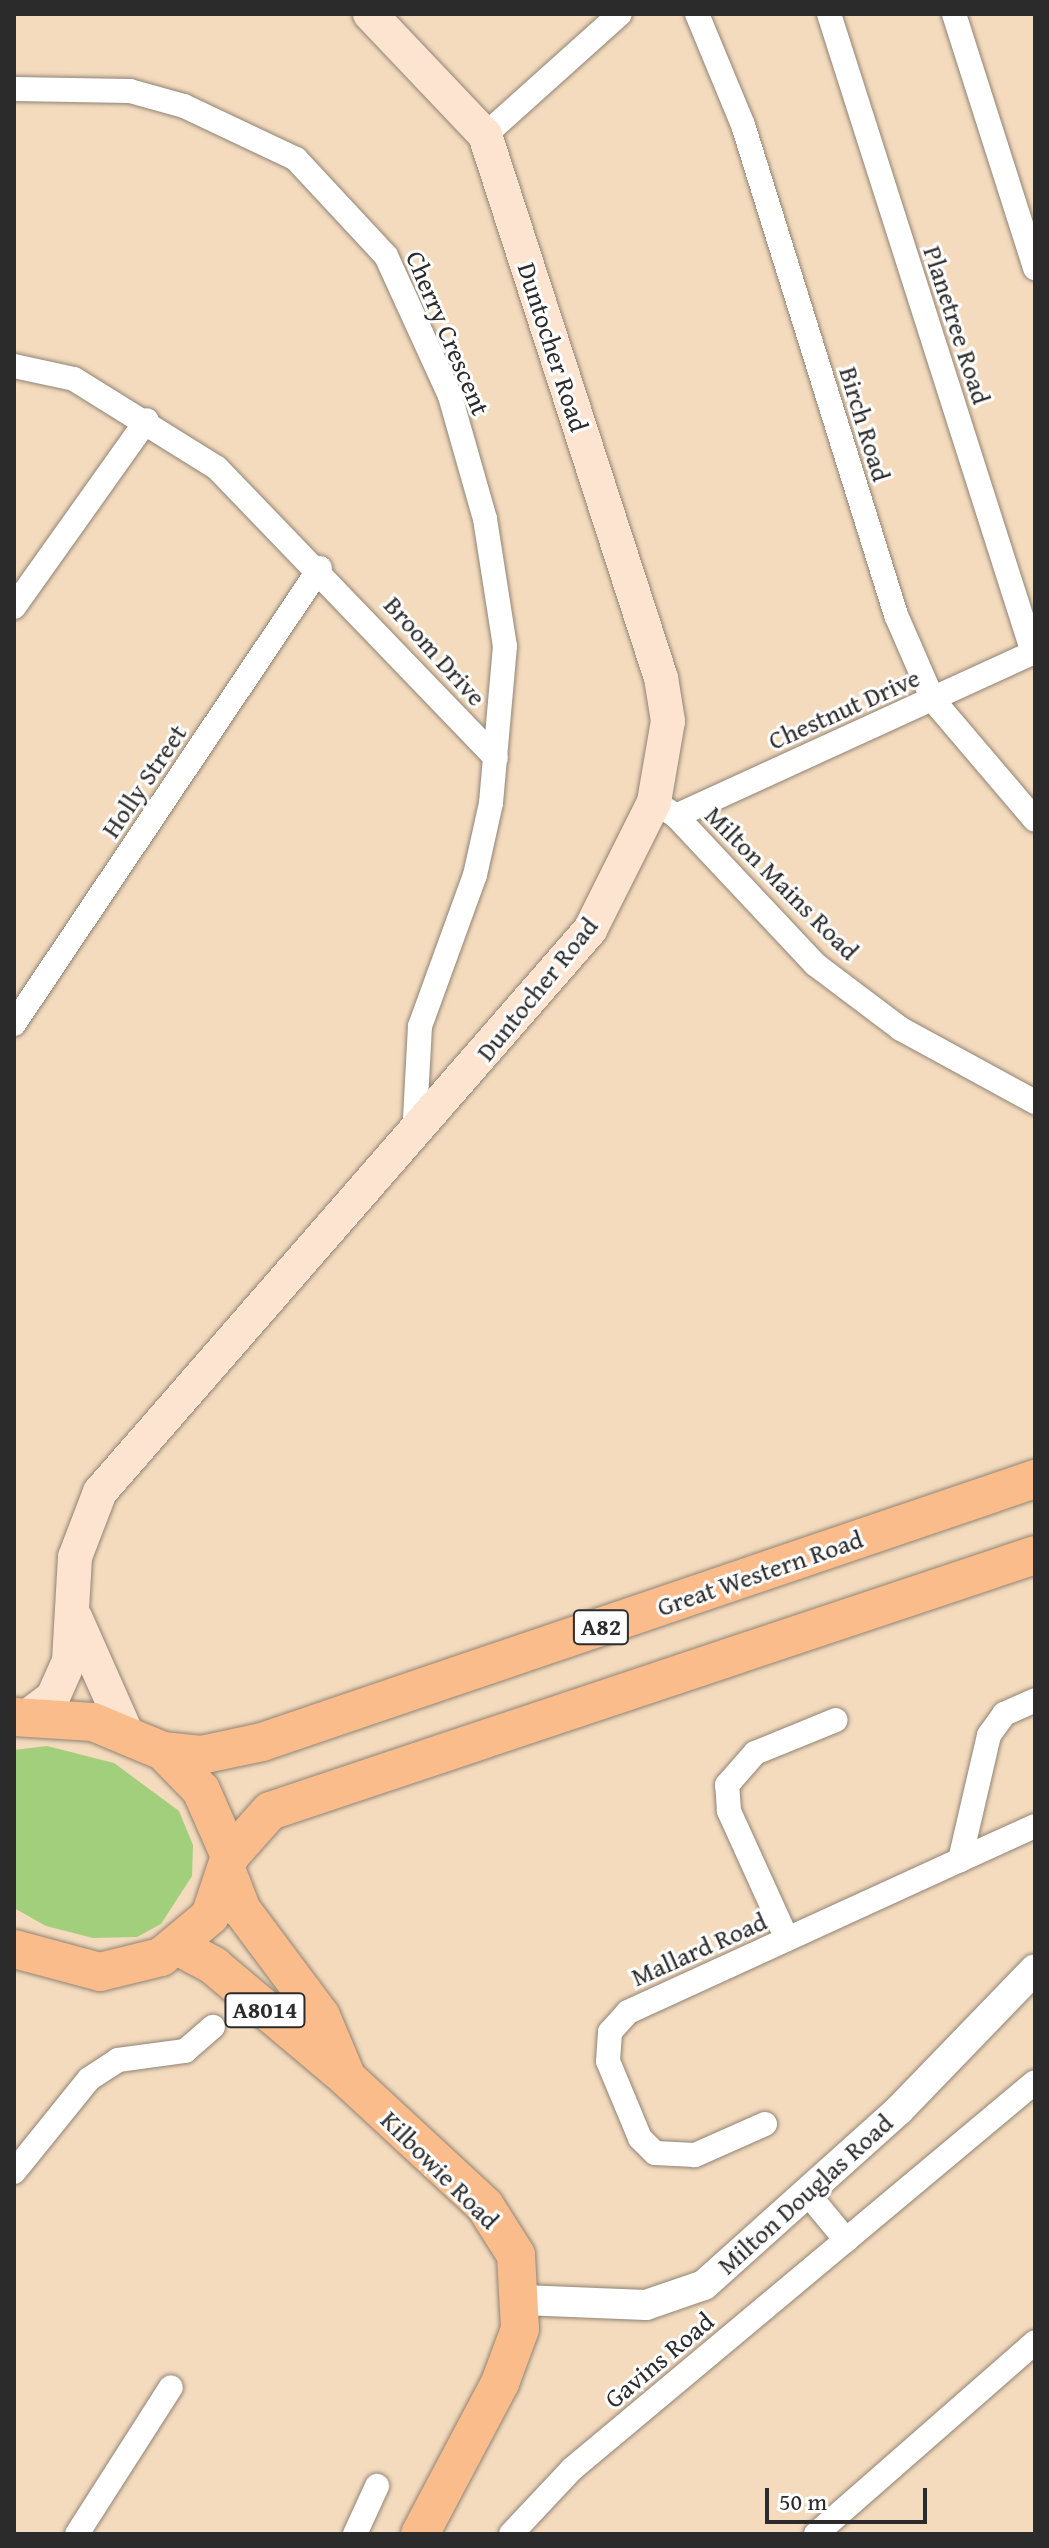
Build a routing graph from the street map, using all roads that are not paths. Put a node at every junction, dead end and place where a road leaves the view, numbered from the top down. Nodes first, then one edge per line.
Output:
1 (370, 14) edge
2 (620, 14) edge
3 (697, 14) edge
4 (829, 14) edge
5 (954, 14) edge
6 (14, 89) edge
7 (485, 135) junction
8 (1035, 268) edge
9 (14, 366) edge
10 (147, 420) junction
11 (320, 568) junction
12 (14, 607) edge
13 (1034, 653) edge
14 (933, 700) junction
15 (496, 758) junction
16 (665, 809) junction
17 (1035, 820) edge
18 (14, 1024) edge
19 (1035, 1102) edge
20 (414, 1138) junction
21 (1035, 1479) edge
22 (1035, 1555) edge
23 (75, 1617) junction
24 (1035, 1700) edge
25 (23, 1715) edge
26 (836, 1720) dead end
27 (126, 1732) junction
28 (163, 1751) junction
29 (1035, 1826) edge
30 (960, 1860) junction
31 (229, 1865) junction
32 (787, 1939) junction
33 (179, 1947) junction
34 (14, 1949) edge
35 (1035, 1969) edge
36 (213, 2027) dead end
37 (347, 2078) junction
38 (1035, 2082) edge
39 (765, 2124) dead end
40 (14, 2172) edge
41 (808, 2194) junction
42 (846, 2240) junction
43 (522, 2300) junction
44 (1035, 2342) edge
45 (171, 2387) dead end
46 (377, 2486) dead end
47 (77, 2534) edge
48 (355, 2534) edge
49 (420, 2534) edge
50 (511, 2534) edge
51 (816, 2534) edge

1 - 7 main road, Duntocher Road
2 - 7 street
3 - 14 street, Birch Road
4 - 13 street, Planetree Road
5 - 8 street
6 - 15 street, Cherry Crescent
7 - 16 main road, Duntocher Road
9 - 10 street, Broom Drive
10 - 11 street, Broom Drive
10 - 12 street
11 - 15 street, Broom Drive
11 - 18 street, Holly Street
13 - 14 street, Chestnut Drive
14 - 16 street, Chestnut Drive
14 - 17 street, Birch Road
15 - 20 street
16 - 19 street, Milton Mains Road
16 - 20 main road, Duntocher Road
20 - 23 main road, Duntocher Road
21 - 28 main road, Great Western Road / A82
22 - 31 main road
23 - 25 main road, Duntocher Road
23 - 27 main road, Duntocher Road
24 - 30 street
25 - 27 main road, A82
26 - 32 street
27 - 28 main road, A82
28 - 31 main road, A82
29 - 30 street, Mallard Road
30 - 32 street, Mallard Road
31 - 33 main road
31 - 37 main road, Kilbowie Road / A8014
32 - 39 street, Mallard Road
33 - 34 main road
33 - 37 main road, Kilbowie Road / A8014
35 - 41 street, Milton Douglas Road
36 - 40 street
37 - 43 main road, Kilbowie Road / A8014
38 - 42 street, Gavins Road
41 - 42 street
41 - 43 street, Milton Douglas Road
42 - 50 street, Gavins Road
43 - 49 main road, Kilbowie Road / A8014
44 - 51 street
45 - 47 street
46 - 48 street

